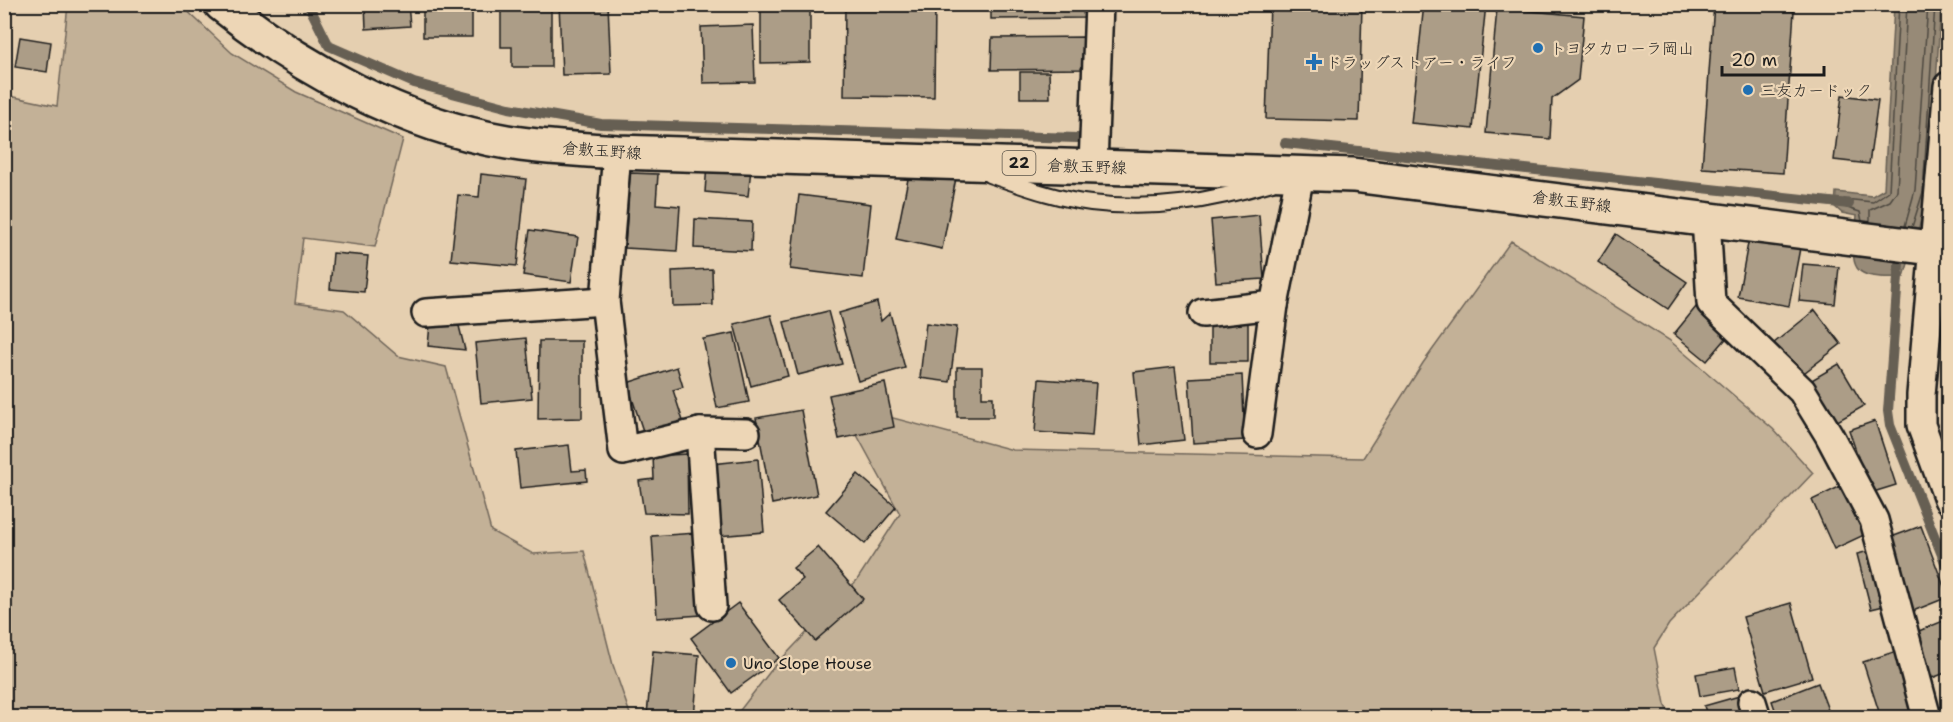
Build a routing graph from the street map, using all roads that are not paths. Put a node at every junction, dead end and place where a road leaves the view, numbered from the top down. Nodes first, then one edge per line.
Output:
1 (221, 4) edge
2 (1099, 4) edge
3 (1948, 86) edge
4 (617, 152) junction
5 (943, 161) junction
6 (1093, 166) junction
7 (1300, 175) junction
8 (1706, 218) junction
9 (1932, 247) edge
10 (605, 301) junction
11 (1274, 305) junction
12 (426, 313) dead end
13 (1203, 313) dead end
14 (700, 432) junction
15 (746, 433) dead end
16 (1257, 434) dead end
17 (1948, 499) edge
18 (712, 606) dead end
19 (1927, 717) edge

1 - 4 main road, 倉敷玉野線 / 22
2 - 6 street
3 - 9 street
4 - 5 main road, 倉敷玉野線 / 22
4 - 10 street
5 - 6 main road, 倉敷玉野線 / 22
5 - 7 lane
6 - 7 main road, 倉敷玉野線 / 22
7 - 8 main road, 倉敷玉野線 / 22
7 - 11 street
8 - 9 main road, 倉敷玉野線 / 22
8 - 19 street
9 - 17 street
10 - 12 street
10 - 14 street
11 - 13 street
11 - 16 street
14 - 15 street
14 - 18 street

